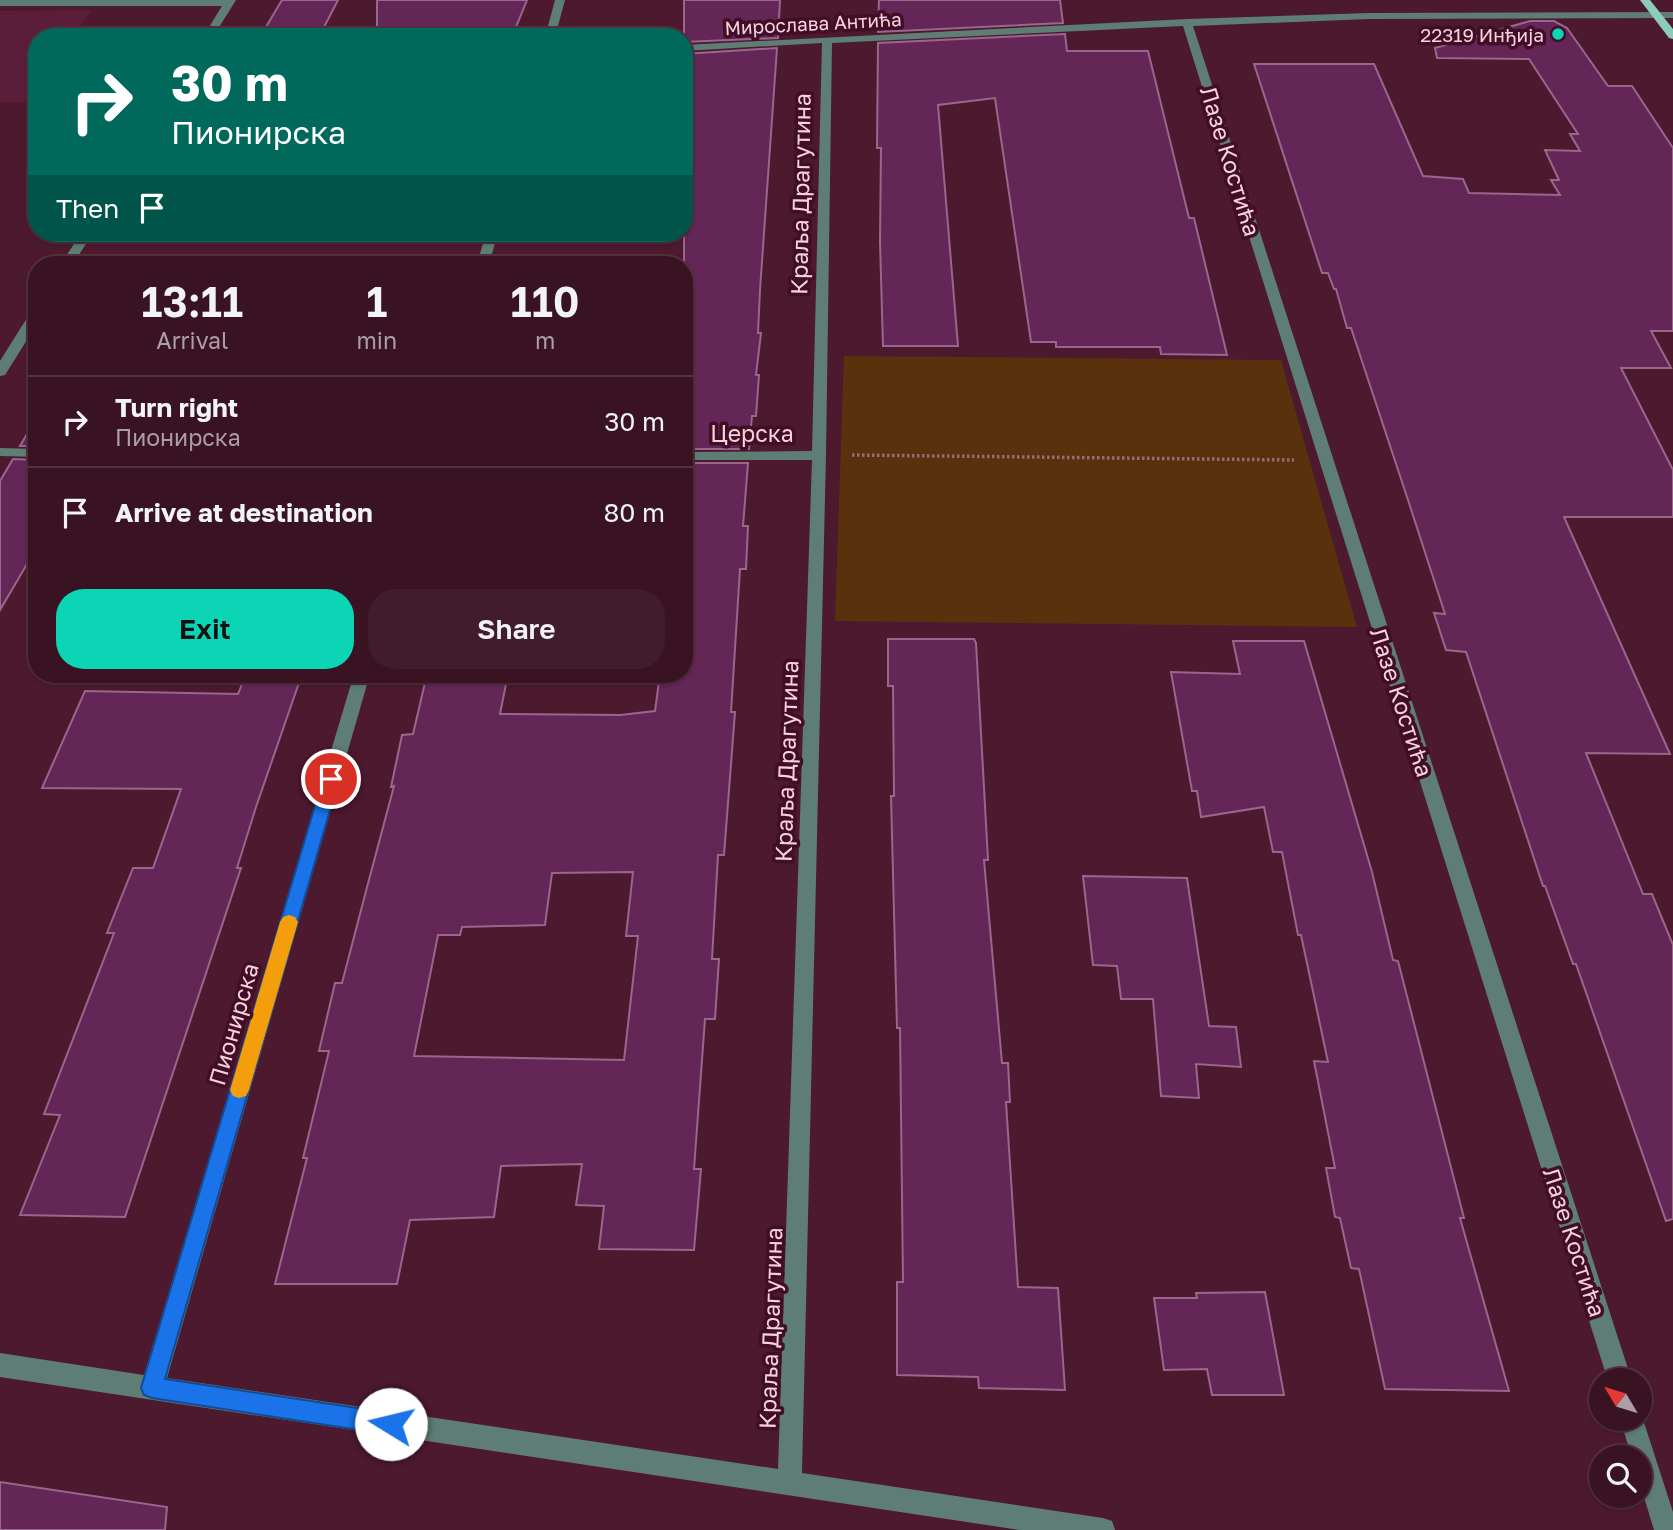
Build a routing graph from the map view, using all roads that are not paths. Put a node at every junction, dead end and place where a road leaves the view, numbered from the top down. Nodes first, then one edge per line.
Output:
1 (560, 0) edge
2 (1645, 0) edge
3 (230, 2) edge
4 (0, 3) edge
5 (1658, 15) junction
6 (1673, 15) edge
7 (1186, 22) junction
8 (214, 28) edge
9 (552, 28) edge
10 (1673, 36) edge
11 (827, 40) junction
12 (693, 47) edge
13 (28, 328) edge
14 (0, 373) edge
15 (0, 453) edge
16 (28, 453) edge
17 (819, 455) junction
18 (693, 456) edge
19 (359, 683) edge
20 (0, 1365) edge
21 (1616, 1368) edge
22 (152, 1388) junction
23 (1636, 1432) edge
24 (790, 1483) junction
25 (1103, 1530) edge
26 (1666, 1530) edge

1 - 9 street
2 - 5 main road
3 - 4 street
3 - 8 street
5 - 6 street, Мирослава Антића
5 - 7 street, Мирослава Антића
5 - 10 main road
7 - 11 street, Мирослава Антића
7 - 21 street, Лазе Костића
11 - 12 street, Мирослава Антића
11 - 17 street, Краља Драгутина
13 - 14 street
15 - 16 street
17 - 18 street, Церска
17 - 24 street, Краља Драгутина
19 - 22 street, Пионирска
20 - 22 street
22 - 24 street
23 - 26 street
24 - 25 street

